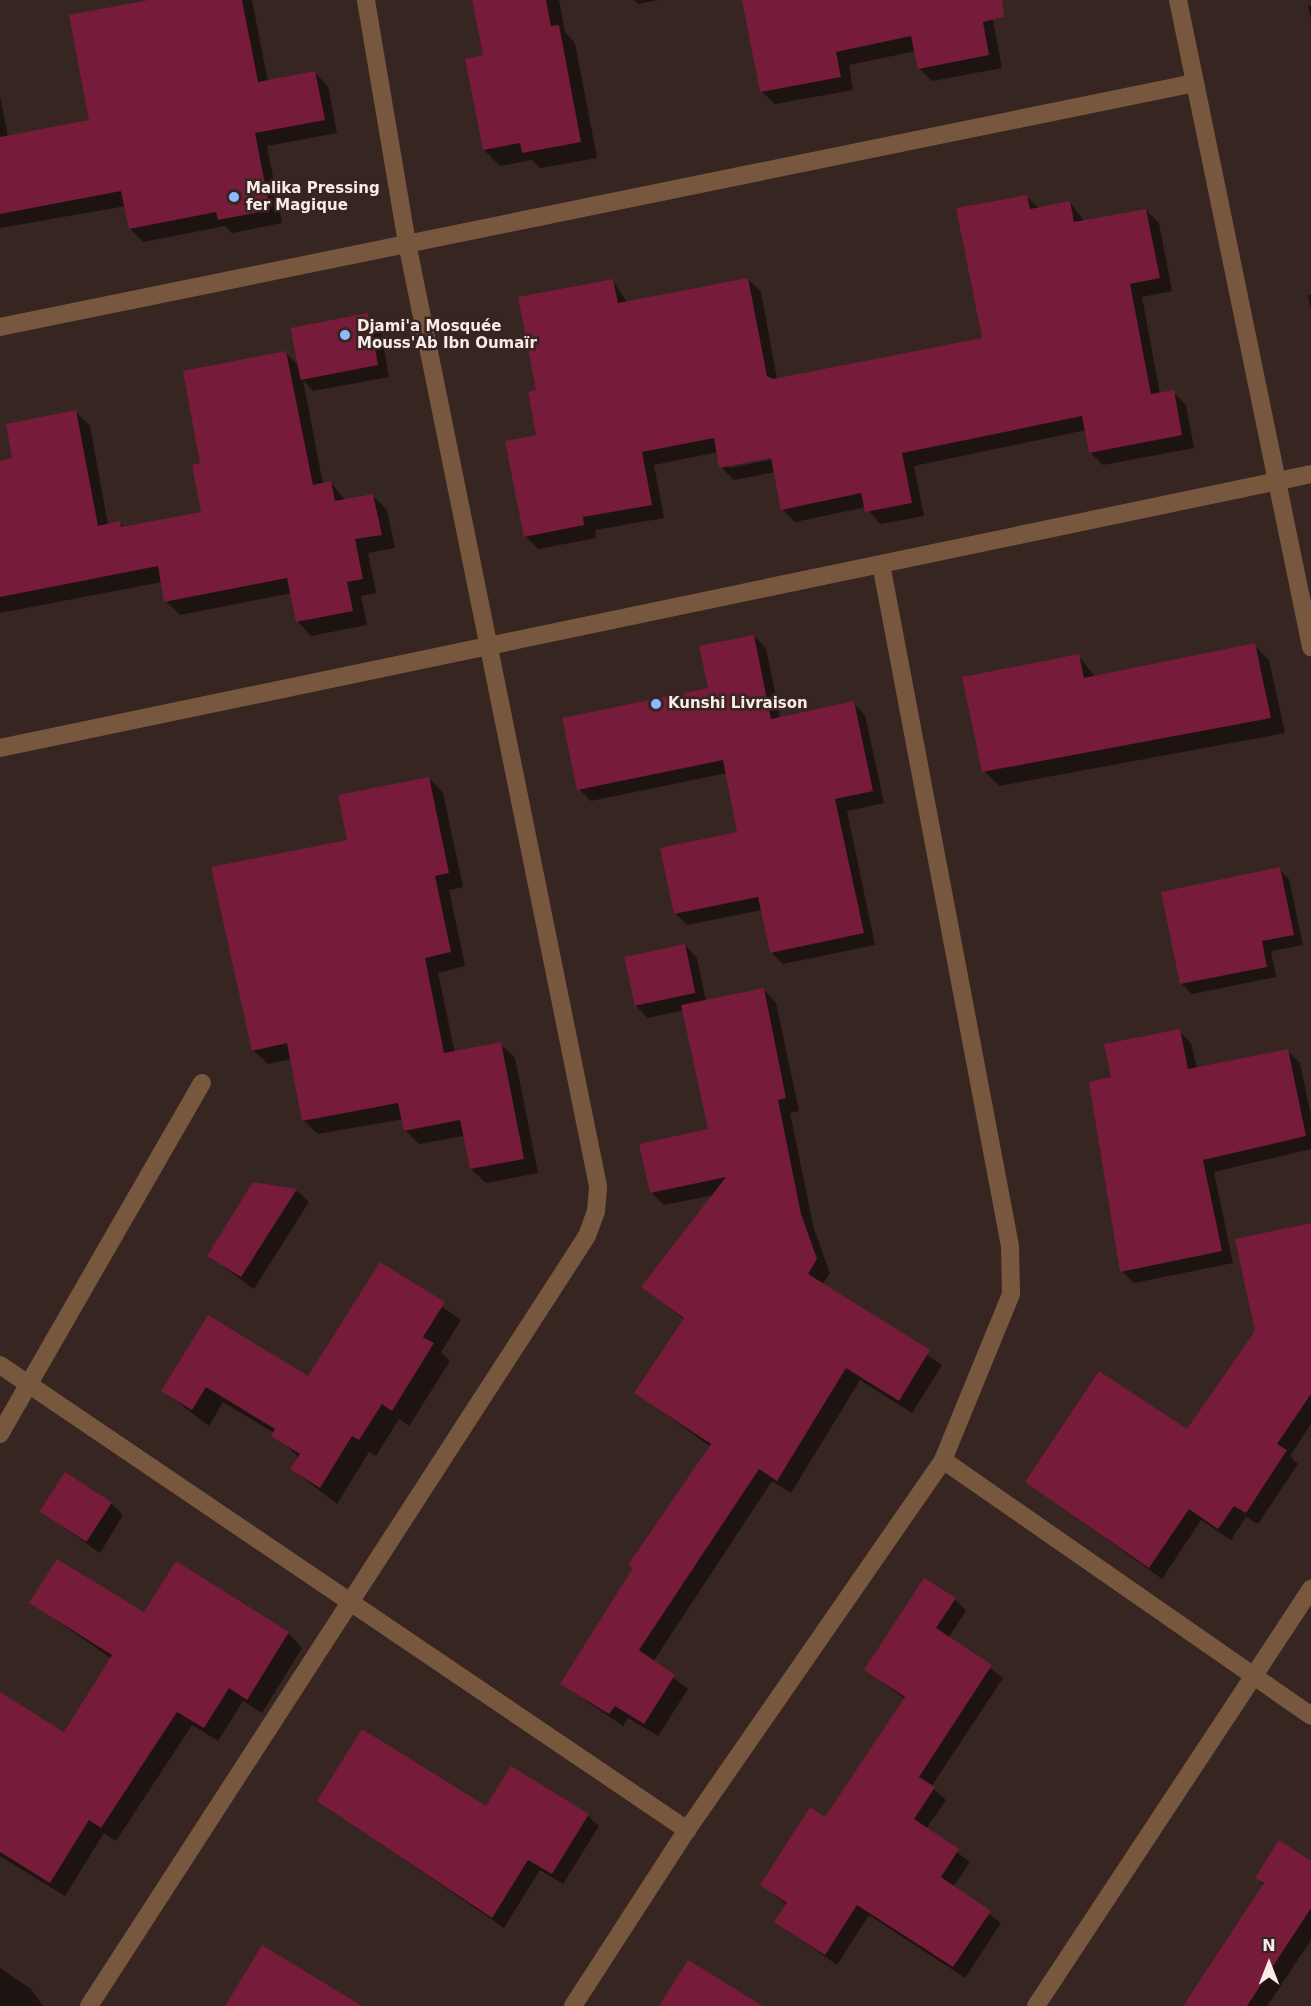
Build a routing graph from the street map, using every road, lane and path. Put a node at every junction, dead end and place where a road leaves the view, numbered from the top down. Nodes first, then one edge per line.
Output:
1 (366, 0) edge
2 (1178, 0) edge
3 (1195, 83) junction
4 (407, 243) junction
5 (0, 327) edge
6 (1311, 474) edge
7 (1276, 481) junction
8 (881, 564) junction
9 (489, 646) junction
10 (1311, 647) edge
11 (0, 748) edge
12 (202, 1083) dead end
13 (0, 1365) edge
14 (28, 1385) junction
15 (0, 1434) edge
16 (943, 1461) junction
17 (1311, 1589) edge
18 (350, 1603) junction
19 (1256, 1679) junction
20 (1311, 1716) edge
21 (687, 1830) junction
22 (88, 2006) edge
23 (573, 2006) edge
24 (1036, 2006) edge

1 - 4 street
2 - 3 street
3 - 4 street
3 - 7 street
4 - 5 street
4 - 9 street
6 - 7 street
7 - 8 street
7 - 10 street
8 - 9 street
8 - 16 street
9 - 11 street
9 - 18 street
12 - 14 street
13 - 14 street
14 - 15 street
14 - 18 street
16 - 19 street
16 - 21 street
17 - 19 street
18 - 21 street
18 - 22 street
19 - 20 street
19 - 24 street
21 - 23 street

